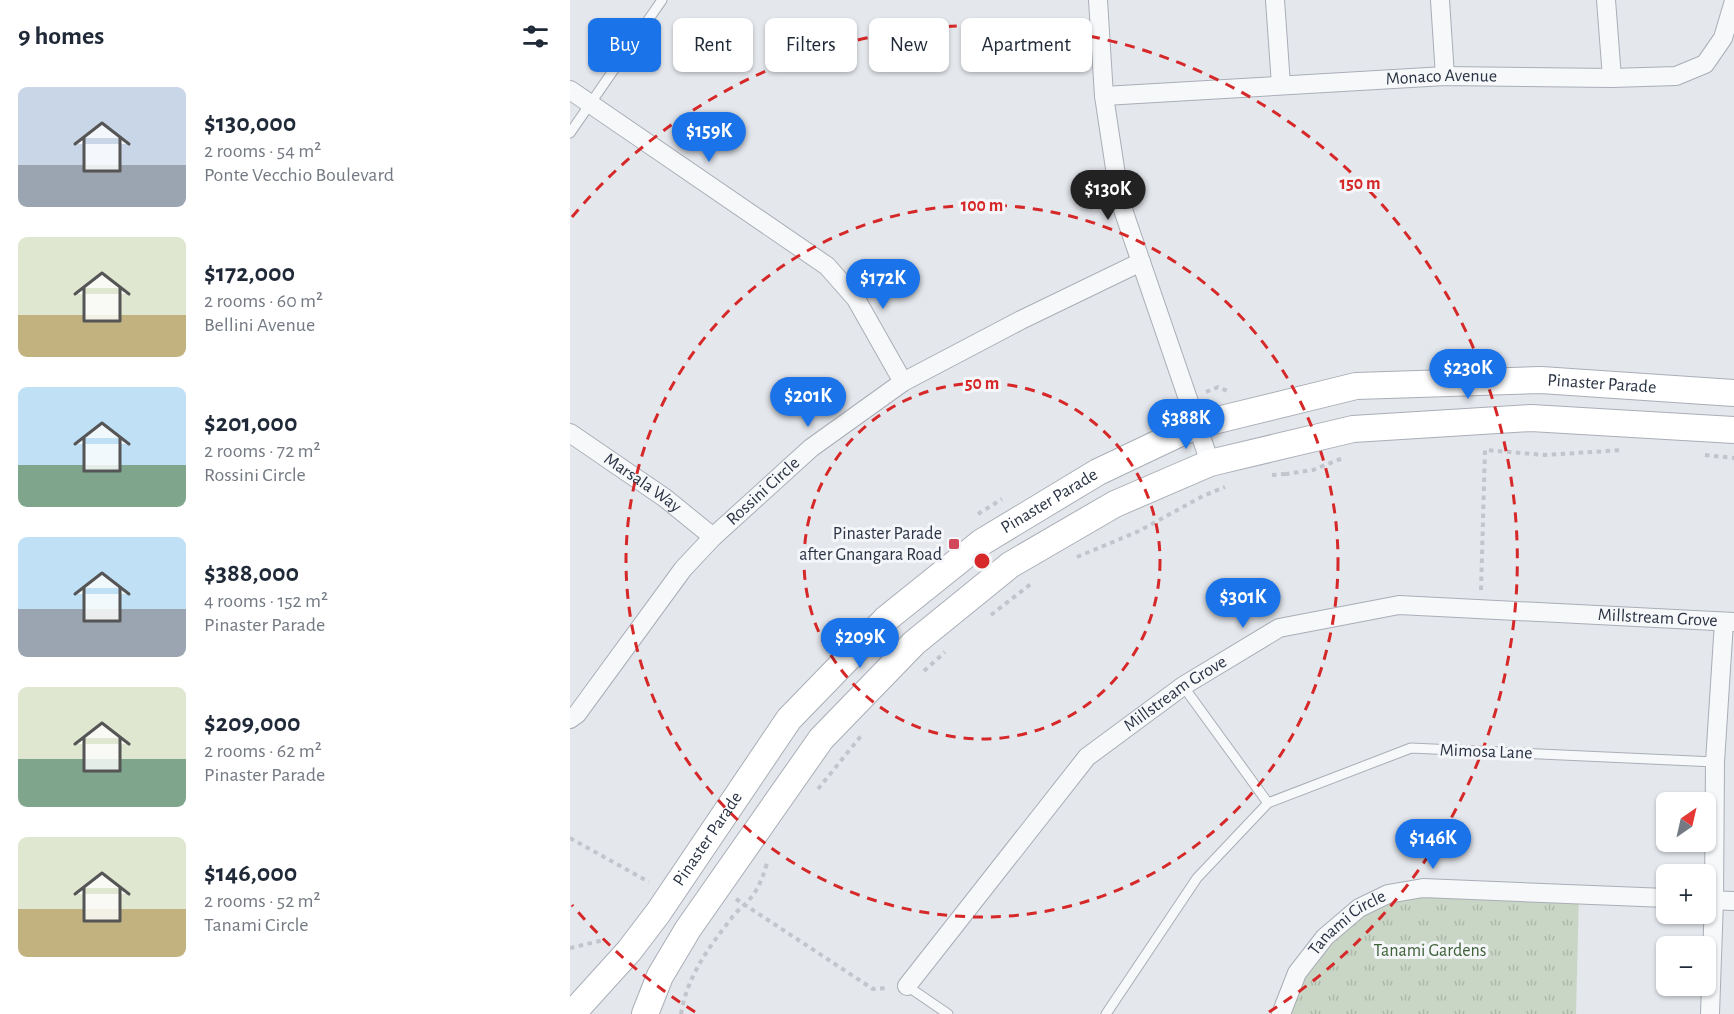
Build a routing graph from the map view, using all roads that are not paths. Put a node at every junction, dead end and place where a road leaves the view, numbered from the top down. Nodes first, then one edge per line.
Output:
1 (662, 0) edge
2 (1098, 0) edge
3 (1275, 0) edge
4 (1440, 0) edge
5 (1606, 0) edge
6 (1734, 1) edge
7 (1445, 76) junction
8 (1612, 78) junction
9 (1281, 85) junction
10 (570, 90) edge
11 (1104, 96) junction
12 (590, 104) junction
13 (570, 133) edge
14 (1141, 262) junction
15 (903, 382) junction
16 (1734, 393) edge
17 (1197, 425) junction
18 (1734, 430) edge
19 (570, 434) edge
20 (1210, 463) junction
21 (713, 537) junction
22 (1729, 622) edge
23 (1183, 686) junction
24 (570, 719) edge
25 (1715, 762) junction
26 (1268, 803) junction
27 (1711, 864) edge
28 (1656, 898) edge
29 (1716, 900) edge
30 (1734, 901) edge
31 (1709, 924) edge
32 (907, 986) joint
33 (572, 1014) edge
34 (645, 1014) edge
35 (948, 1014) edge
36 (1106, 1014) edge
37 (1281, 1014) edge
38 (1710, 1014) edge

1 - 12 lane
2 - 11 street
3 - 9 street
4 - 7 street
5 - 8 street
6 - 8 street, Monaco Avenue
7 - 8 street, Monaco Avenue
7 - 9 street, Monaco Avenue
9 - 11 street, Monaco Avenue
10 - 12 street
11 - 14 street
12 - 13 lane
12 - 15 street
14 - 15 street, Rossini Circle
14 - 17 street
15 - 21 street, Rossini Circle
16 - 17 main road, Pinaster Parade
17 - 20 street
17 - 33 main road, Pinaster Parade
18 - 20 main road, Pinaster Parade
19 - 21 street, Marsala Way
20 - 34 main road, Pinaster Parade
21 - 24 street, Rossini Circle
22 - 23 street, Millstream Grove
22 - 25 street
23 - 26 lane
23 - 32 street, Millstream Grove
25 - 26 lane, Mimosa Lane
25 - 27 street
26 - 36 lane, Mimosa Lane
28 - 37 street, Tanami Circle
29 - 30 street
31 - 38 street
32 - 35 lane

